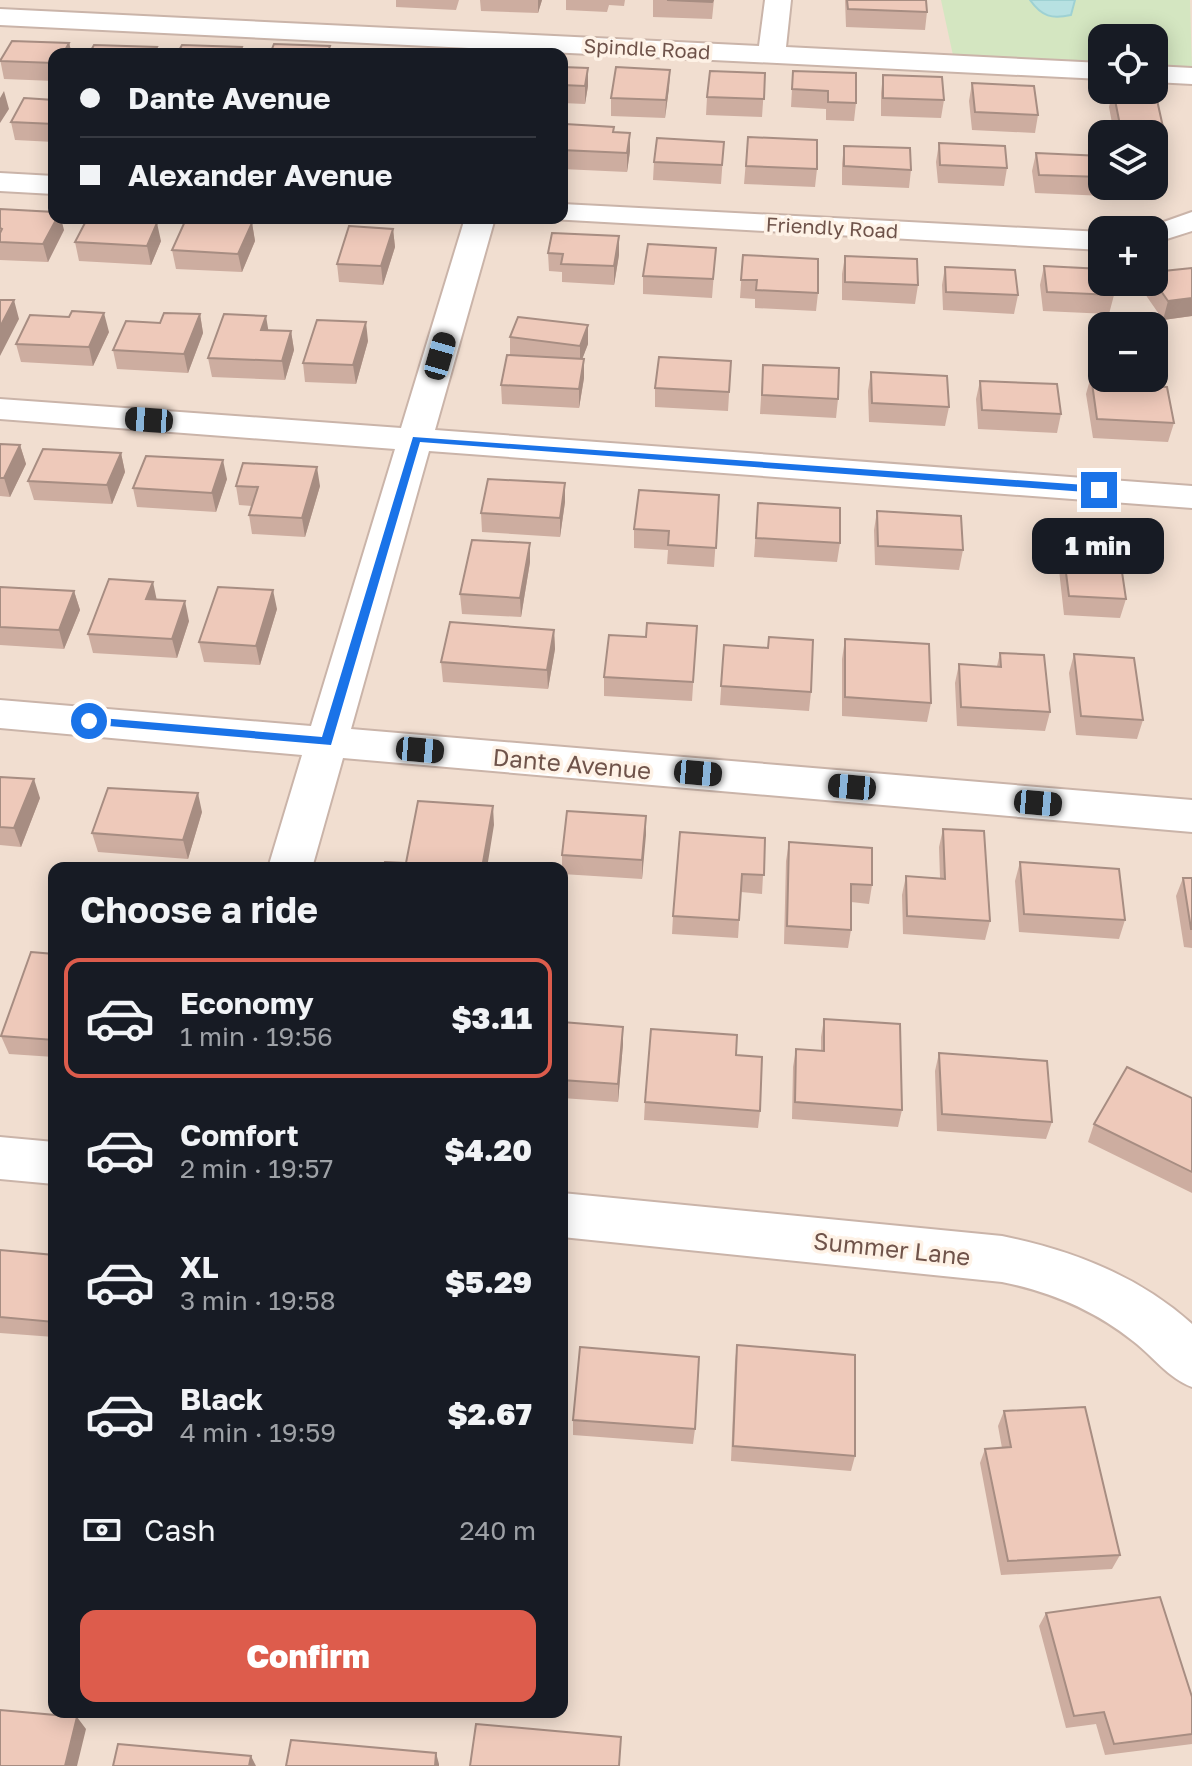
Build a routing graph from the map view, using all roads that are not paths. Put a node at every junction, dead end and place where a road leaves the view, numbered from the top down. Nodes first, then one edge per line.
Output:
1 (7, 0) edge
2 (778, 0) edge
3 (0, 11) edge
4 (0, 17) edge
5 (772, 55) junction
6 (1088, 70) edge
7 (1168, 75) edge
8 (1192, 76) edge
9 (0, 182) edge
10 (48, 185) edge
11 (568, 213) edge
12 (1192, 221) edge
13 (478, 224) edge
14 (1168, 229) edge
15 (1088, 240) edge
16 (0, 409) edge
17 (416, 439) junction
18 (1192, 497) edge
19 (0, 714) edge
20 (327, 742) junction
21 (1192, 816) edge
22 (292, 862) edge
23 (0, 1158) edge
24 (48, 1162) edge
25 (568, 1216) edge
26 (1192, 1362) edge

1 - 3 street
2 - 5 street
4 - 5 street, Spindle Road
5 - 6 street, Spindle Road
7 - 8 street
9 - 10 street
11 - 15 street, Friendly Road
12 - 14 street
13 - 17 street
16 - 17 street
17 - 18 street
17 - 20 street
19 - 20 street, Dante Avenue
20 - 21 street, Dante Avenue
20 - 22 street
23 - 24 street
25 - 26 street, Summer Lane

